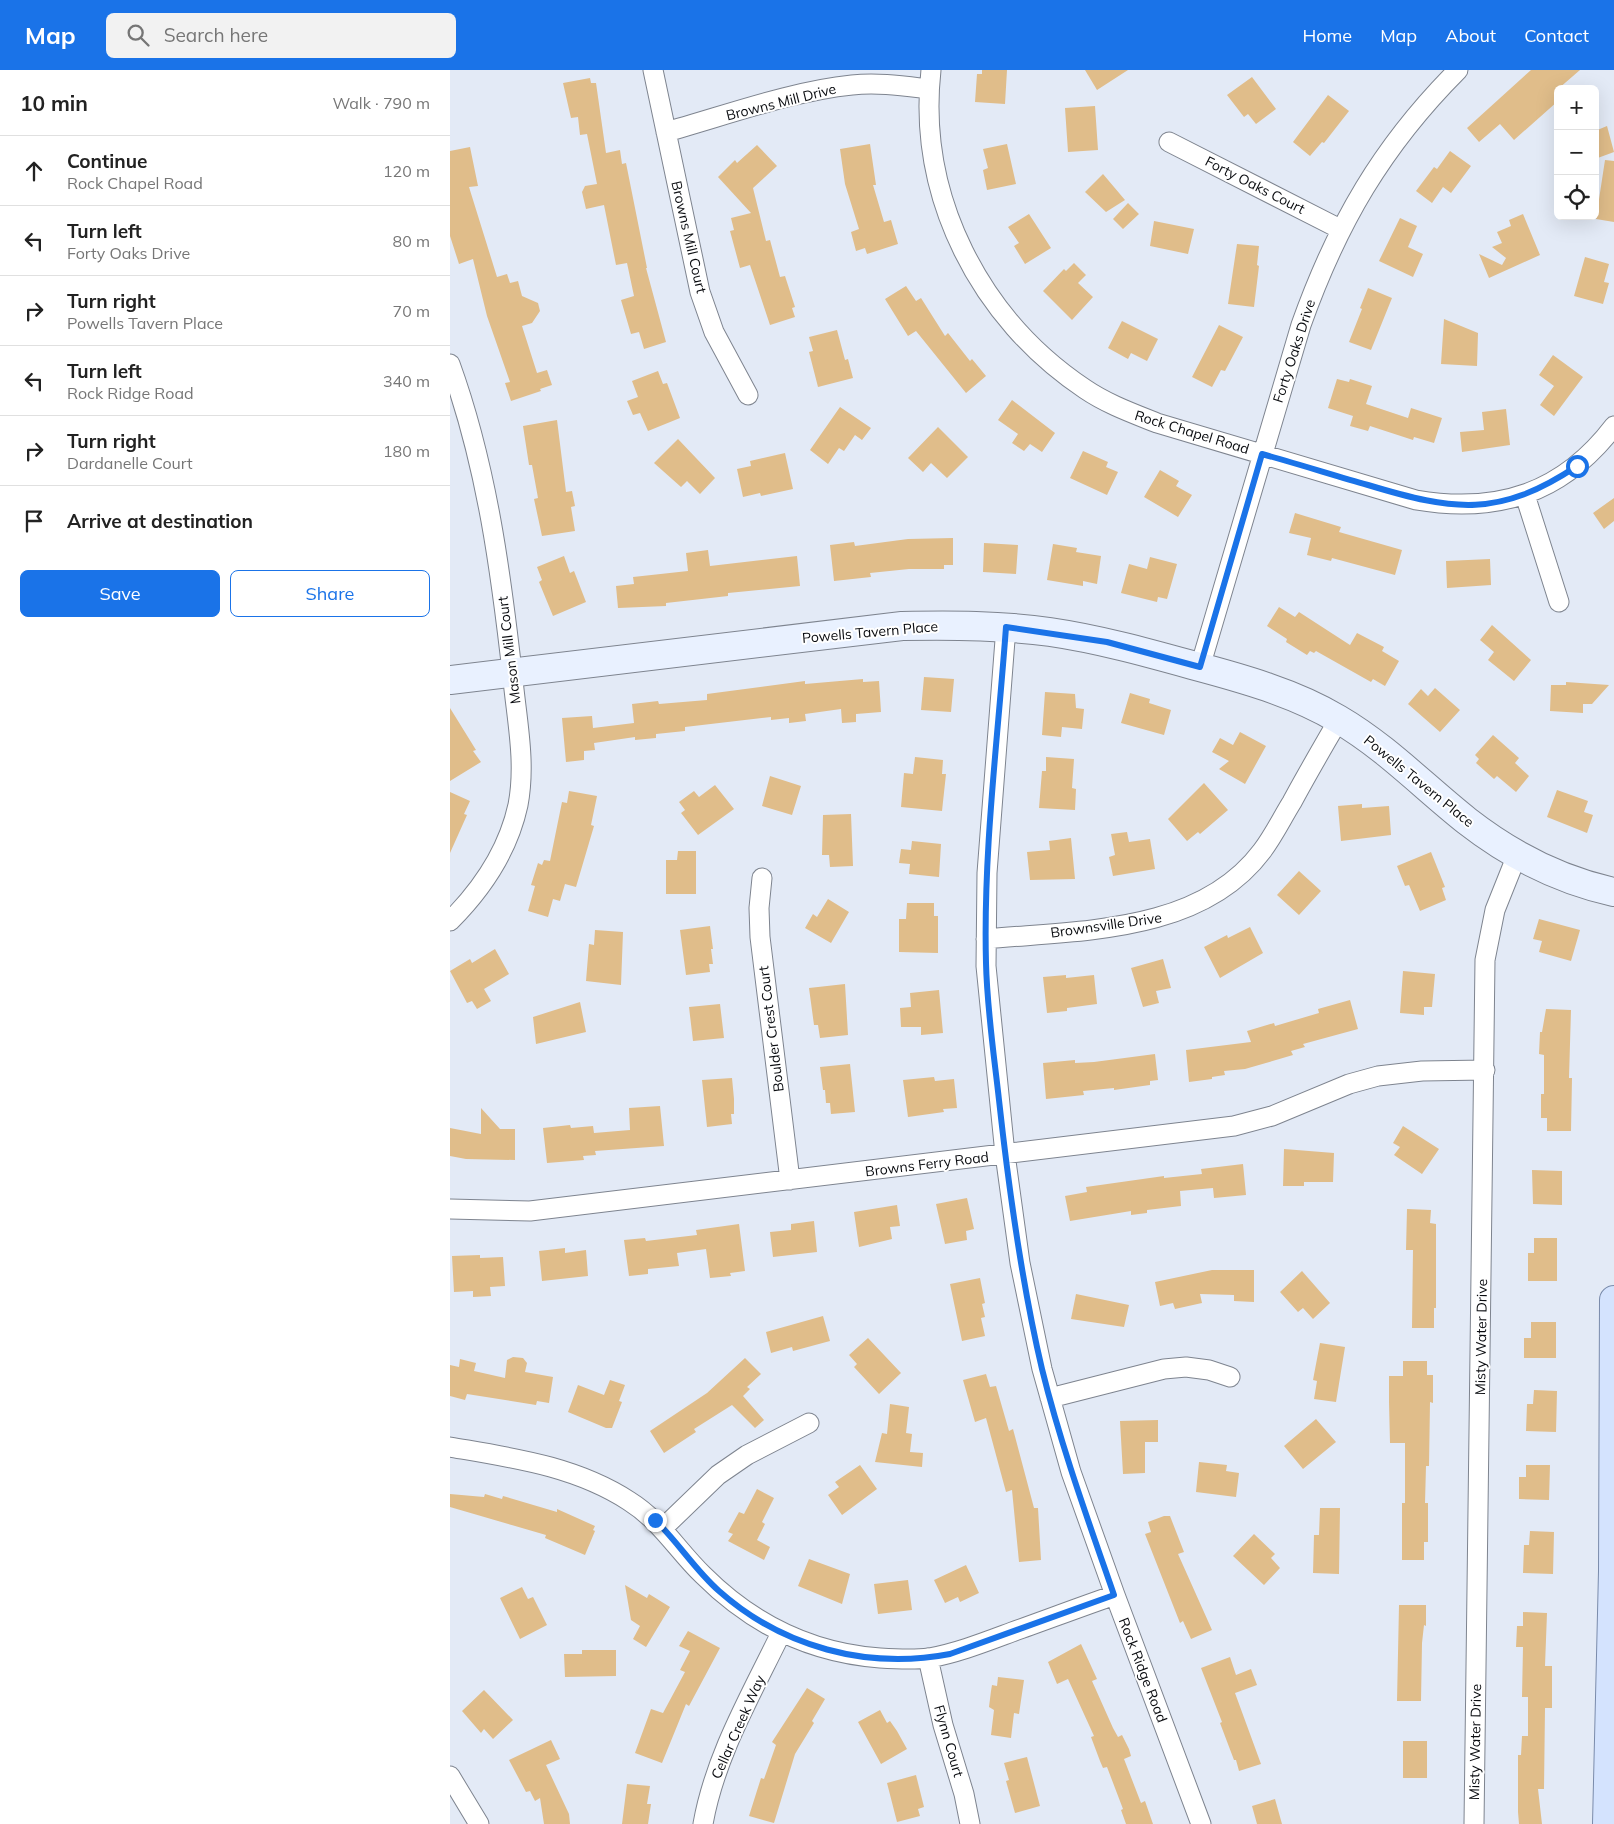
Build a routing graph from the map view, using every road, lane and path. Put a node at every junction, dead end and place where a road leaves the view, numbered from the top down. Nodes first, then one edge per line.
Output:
1 (653, 70) edge
2 (931, 70) edge
3 (1458, 70) edge
4 (929, 89) junction
5 (666, 132) junction
6 (1170, 142) dead end
7 (1340, 229) junction
8 (451, 371) edge
9 (748, 395) dead end
10 (1614, 426) edge
11 (1262, 454) junction
12 (1525, 495) junction
13 (1559, 602) dead end
14 (1006, 627) junction
15 (1200, 667) junction
16 (512, 672) junction
17 (450, 680) edge
18 (1339, 719) junction
19 (1518, 855) junction
20 (762, 878) dead end
21 (1614, 892) edge
22 (450, 921) edge
23 (986, 939) junction
24 (1485, 1070) junction
25 (1005, 1154) junction
26 (790, 1180) junction
27 (450, 1209) edge
28 (1614, 1300) edge
29 (1230, 1377) dead end
30 (1050, 1398) junction
31 (809, 1424) dead end
32 (450, 1447) edge
33 (663, 1528) junction
34 (1114, 1595) junction
35 (781, 1633) junction
36 (928, 1658) junction
37 (450, 1776) edge
38 (479, 1824) edge
39 (704, 1824) edge
40 (970, 1824) edge
41 (1201, 1824) edge
42 (1474, 1824) edge
43 (1607, 1824) edge

1 - 5 street, Browns Mill Court
2 - 4 street, Rock Chapel Road
3 - 7 street, Forty Oaks Drive
4 - 5 street, Browns Mill Drive
4 - 11 street, Rock Chapel Road
5 - 9 street, Browns Mill Court
6 - 7 street, Forty Oaks Court
7 - 11 street, Forty Oaks Drive
8 - 16 street, Mason Mill Court
10 - 12 street, Rock Chapel Road
11 - 12 street, Rock Chapel Road
11 - 15 street, Forty Oaks Drive
12 - 13 street
14 - 15 street, Powells Tavern Place
14 - 16 street, Powells Tavern Place
14 - 23 street, Rock Ridge Road
15 - 18 street, Powells Tavern Place
16 - 17 street, Powells Tavern Place
16 - 22 street, Mason Mill Court
18 - 19 street, Powells Tavern Place
18 - 23 street, Brownsville Drive
19 - 21 street, Powells Tavern Place
19 - 24 street, Misty Water Drive
20 - 26 street, Boulder Crest Court
23 - 25 street, Rock Ridge Road
24 - 25 street, Browns Ferry Road
24 - 42 street, Misty Water Drive
25 - 26 street, Browns Ferry Road
25 - 30 street, Rock Ridge Road
26 - 27 street, Browns Ferry Road
28 - 43 main road
29 - 30 street
30 - 34 street, Rock Ridge Road
31 - 33 street
32 - 33 street
33 - 35 street
34 - 36 street
34 - 41 street, Rock Ridge Road
35 - 36 street
35 - 39 street, Cellar Creek Way
36 - 40 street, Flynn Court
37 - 38 street

